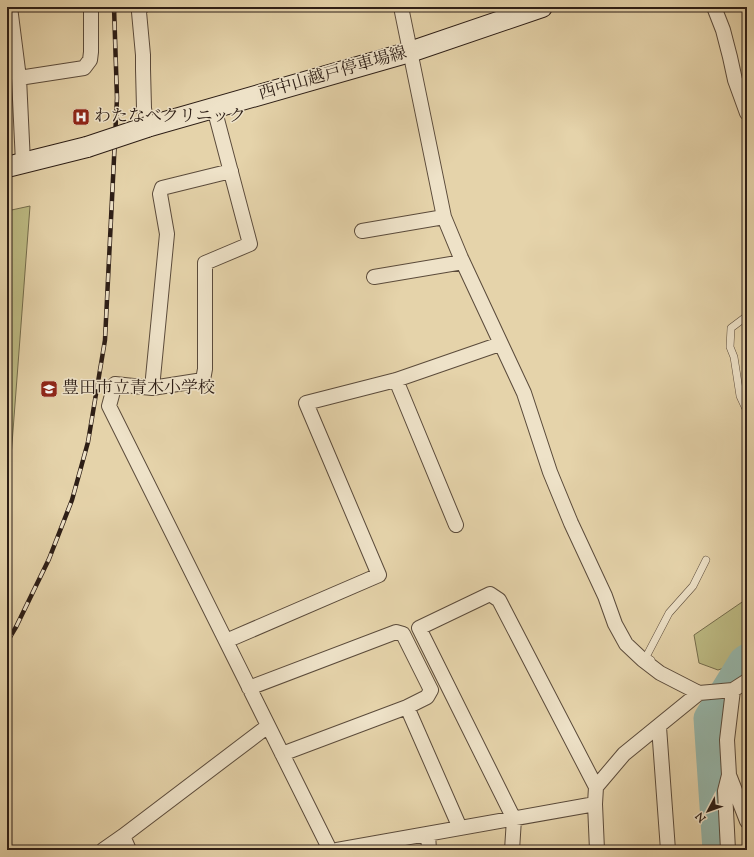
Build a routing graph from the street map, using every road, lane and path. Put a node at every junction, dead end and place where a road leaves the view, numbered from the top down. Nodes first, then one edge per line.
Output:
1 (10, 7) edge
2 (91, 7) edge
3 (141, 7) edge
4 (401, 7) edge
5 (542, 7) edge
6 (714, 7) edge
7 (410, 52) junction
8 (19, 78) junction
9 (214, 108) junction
10 (747, 113) edge
11 (147, 127) junction
12 (15, 165) edge
13 (231, 171) junction
14 (444, 217) junction
15 (362, 231) dead end
16 (463, 262) junction
17 (374, 277) dead end
18 (747, 316) edge
19 (500, 344) junction
20 (396, 380) junction
21 (152, 388) junction
22 (747, 411) edge
23 (456, 525) dead end
24 (706, 560) dead end
25 (226, 641) junction
26 (660, 673) junction
27 (747, 681) edge
28 (250, 688) junction
29 (733, 690) junction
30 (699, 693) junction
31 (407, 707) junction
32 (268, 726) junction
33 (659, 727) junction
34 (282, 754) junction
35 (729, 775) junction
36 (596, 787) junction
37 (596, 804) junction
38 (514, 819) junction
39 (747, 821) edge
40 (460, 828) junction
41 (428, 834) junction
42 (123, 836) junction
43 (103, 850) edge
44 (129, 850) edge
45 (330, 850) edge
46 (336, 850) edge
47 (428, 850) edge
48 (512, 850) edge
49 (597, 850) edge
50 (668, 850) edge
51 (728, 850) edge

1 - 8 street
2 - 8 street
3 - 11 street
4 - 7 street
5 - 7 main road, 西中山越戸停車場線
6 - 10 street
7 - 9 main road, 西中山越戸停車場線
7 - 14 street
8 - 12 street
9 - 11 main road, 西中山越戸停車場線
9 - 13 street
11 - 12 main road, 西中山越戸停車場線, bridge
13 - 21 street
13 - 21 street
14 - 15 street
14 - 16 street
16 - 17 street
16 - 19 street
18 - 22 lane
19 - 20 street
19 - 26 street
20 - 23 street
20 - 25 street
21 - 25 street
24 - 26 lane
25 - 28 street
26 - 30 street
27 - 29 street
28 - 31 street
28 - 32 street
29 - 30 street
29 - 35 street
30 - 33 street
31 - 34 street
31 - 40 street
32 - 34 street
32 - 42 street
33 - 36 street
33 - 50 street
34 - 45 street
35 - 39 street
35 - 51 street
36 - 37 street
36 - 38 street
37 - 38 street
37 - 49 street
38 - 40 street
38 - 48 street
40 - 41 street
41 - 46 street
41 - 47 street
42 - 43 street
42 - 44 street

